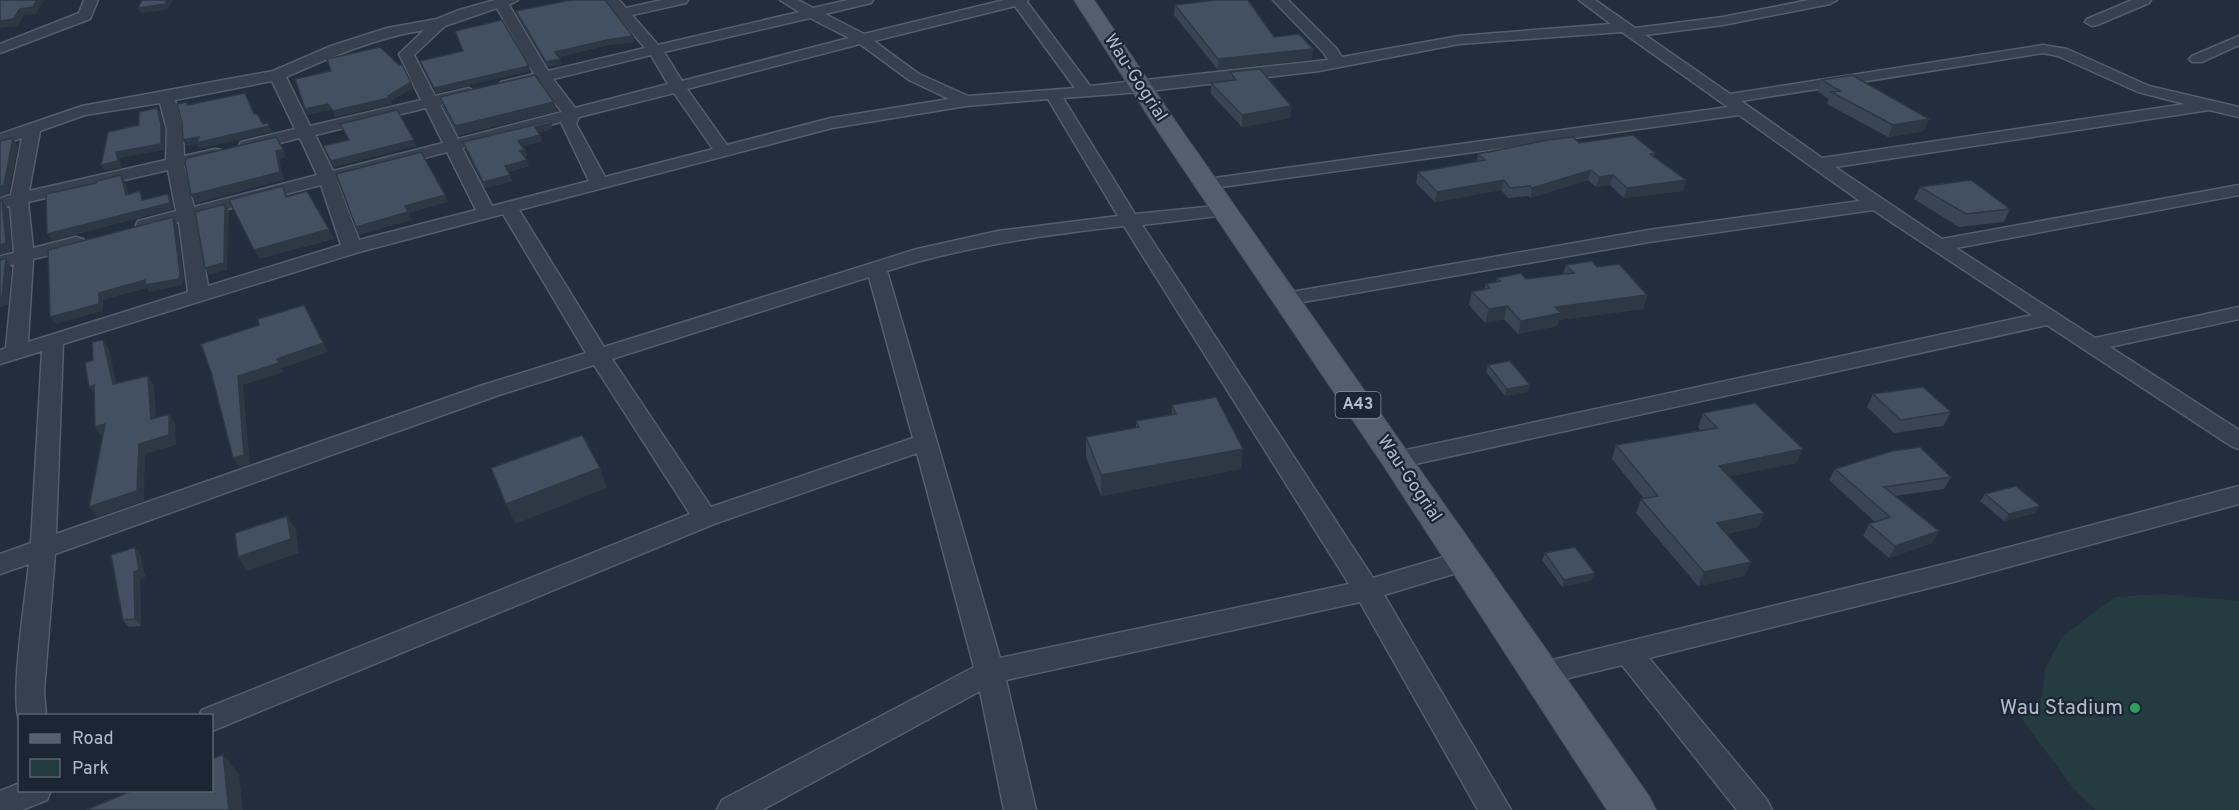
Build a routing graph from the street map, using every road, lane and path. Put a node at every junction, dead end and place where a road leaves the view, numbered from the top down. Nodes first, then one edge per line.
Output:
1 (91, 0) edge
2 (612, 0) edge
3 (681, 0) edge
4 (787, 0) edge
5 (866, 0) edge
6 (1019, 0) edge
7 (1084, 0) edge
8 (1284, 0) edge
9 (1586, 0) edge
10 (1830, 0) edge
11 (2144, 0) edge
12 (506, 2) edge
13 (813, 12) junction
14 (622, 13) junction
15 (2092, 22) dead end
16 (440, 23) junction
17 (1630, 30) junction
18 (862, 39) junction
19 (2239, 40) edge
20 (0, 49) edge
21 (655, 50) junction
22 (2197, 59) dead end
23 (1338, 63) junction
24 (277, 75) junction
25 (543, 76) junction
26 (677, 86) junction
27 (1141, 87) junction
28 (1084, 91) junction
29 (1053, 94) junction
30 (166, 97) junction
31 (1726, 99) junction
32 (966, 101) junction
33 (430, 102) junction
34 (2209, 105) junction
35 (1742, 110) junction
36 (2239, 112) edge
37 (572, 115) junction
38 (32, 130) junction
39 (304, 133) junction
40 (0, 140) edge
41 (452, 147) junction
42 (723, 152) junction
43 (175, 163) junction
44 (1819, 164) junction
45 (327, 177) junction
46 (599, 182) junction
47 (1207, 184) junction
48 (2239, 190) edge
49 (9, 201) edge
50 (1876, 204) junction
51 (508, 207) junction
52 (1226, 210) junction
53 (487, 213) junction
54 (186, 214) junction
55 (1130, 221) junction
56 (129, 229) edge
57 (94, 238) edge
58 (1940, 245) junction
59 (352, 248) junction
60 (24, 256) junction
61 (0, 262) edge
62 (877, 269) junction
63 (199, 296) junction
64 (1286, 299) junction
65 (2239, 313) edge
66 (2049, 318) junction
67 (53, 340) junction
68 (2091, 345) junction
69 (8, 355) edge
70 (599, 357) junction
71 (2239, 441) edge
72 (926, 442) junction
73 (1397, 460) junction
74 (2239, 495) edge
75 (705, 518) junction
76 (43, 549) junction
77 (1464, 561) junction
78 (0, 564) edge
79 (1367, 590) junction
80 (1628, 652) junction
81 (990, 672) junction
82 (1540, 674) junction
83 (31, 714) edge
84 (213, 719) edge
85 (33, 792) edge
86 (0, 806) edge
87 (733, 810) edge
88 (1020, 810) edge
89 (1495, 810) edge
90 (1633, 810) edge
91 (1756, 810) edge

1 - 20 street
2 - 14 street
3 - 14 street
4 - 13 street
5 - 13 street
6 - 18 street
6 - 28 street
7 - 27 main road, Wau-Gogrial / A43
8 - 23 street
9 - 17 street
10 - 17 street
11 - 15 street
12 - 16 street
12 - 25 street
13 - 18 street
13 - 21 street
14 - 21 street
16 - 24 street
16 - 33 street
17 - 23 street
17 - 31 street
18 - 26 street
18 - 32 street
19 - 22 street
21 - 25 street
21 - 26 street
23 - 27 street
24 - 30 street
24 - 39 street
25 - 33 street
25 - 37 street
26 - 37 street
26 - 42 street
27 - 28 street
27 - 47 main road, Wau-Gogrial / A43
28 - 29 street
29 - 32 street
29 - 55 street
30 - 38 street
30 - 43 street
31 - 34 street
31 - 35 street
32 - 42 street
33 - 39 street
33 - 41 street
34 - 36 street
34 - 44 street
35 - 44 street
35 - 47 street
37 - 41 street
37 - 46 street
38 - 40 street
38 - 49 street
39 - 43 street
39 - 45 street
41 - 45 street
41 - 53 street
42 - 46 street
43 - 49 street
43 - 54 street
44 - 50 street
45 - 54 street
45 - 59 street
46 - 51 street
47 - 52 main road, Wau-Gogrial / A43
48 - 58 street
49 - 60 street
50 - 58 street
50 - 64 street
51 - 53 street
51 - 70 street
52 - 55 street
52 - 64 main road, Wau-Gogrial / A43
53 - 59 street
54 - 56 street
54 - 63 street
55 - 62 street
55 - 79 street
57 - 60 street
58 - 66 street
59 - 63 street
60 - 61 street
60 - 69 street
62 - 70 street
62 - 72 street
63 - 67 street
64 - 73 main road, Wau-Gogrial / A43
65 - 68 street
66 - 68 street
66 - 73 street
67 - 69 street
67 - 76 street
68 - 71 street
70 - 75 street
70 - 76 street
72 - 75 street
72 - 81 street
73 - 77 main road, Wau-Gogrial / A43
74 - 80 street
75 - 84 street
76 - 78 street
76 - 83 street
77 - 79 street
77 - 82 main road, Wau-Gogrial / A43
79 - 81 street
79 - 89 street
80 - 82 street
80 - 91 street
81 - 87 street
81 - 88 street
82 - 90 main road, Wau-Gogrial / A43
85 - 86 street

